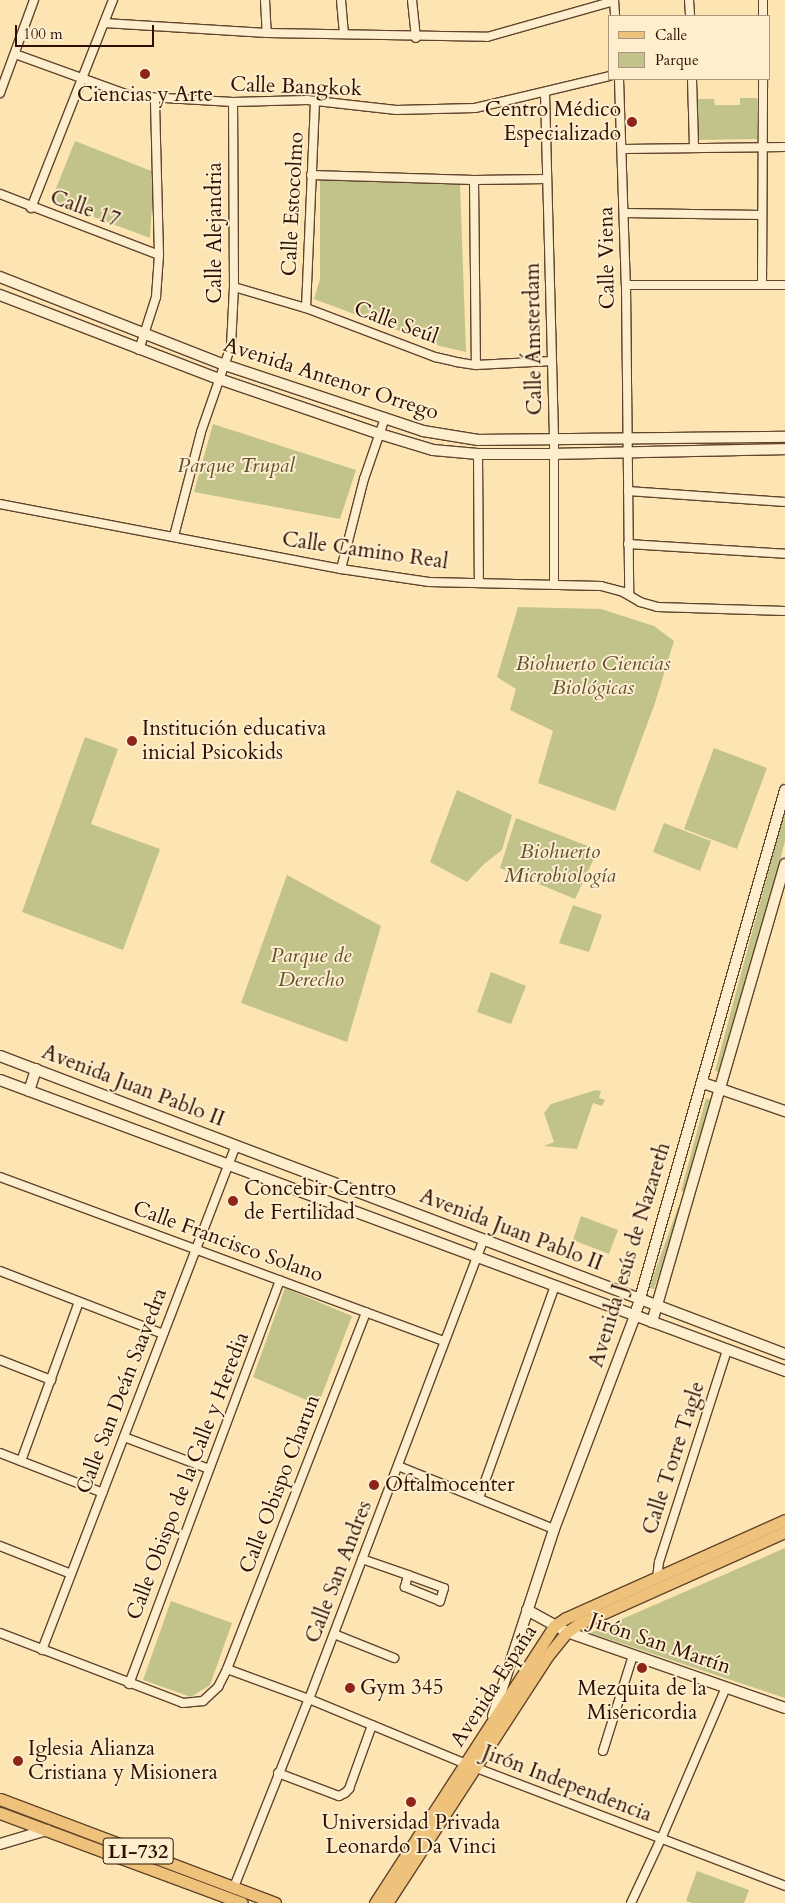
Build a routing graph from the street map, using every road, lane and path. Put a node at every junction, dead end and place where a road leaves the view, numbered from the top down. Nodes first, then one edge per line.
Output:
1 (34, 0) edge
2 (113, 0) edge
3 (265, 0) edge
4 (341, 0) edge
5 (412, 0) edge
6 (689, 0) edge
7 (763, 0) edge
8 (614, 1) edge
9 (615, 15) edge
10 (690, 15) edge
11 (763, 15) edge
12 (104, 24) junction
13 (267, 33) junction
14 (344, 34) junction
15 (416, 38) junction
16 (15, 54) junction
17 (608, 76) edge
18 (82, 80) junction
19 (619, 80) edge
20 (692, 80) edge
21 (763, 80) edge
22 (0, 93) edge
23 (545, 93) junction
24 (155, 99) junction
25 (315, 101) junction
26 (233, 102) junction
27 (762, 147) junction
28 (785, 147) edge
29 (623, 148) junction
30 (694, 148) junction
31 (311, 175) junction
32 (547, 179) junction
33 (474, 180) junction
34 (0, 194) edge
35 (31, 208) junction
36 (624, 213) junction
37 (762, 215) junction
38 (159, 255) junction
39 (0, 277) edge
40 (626, 285) junction
41 (762, 285) junction
42 (785, 285) edge
43 (234, 287) junction
44 (0, 295) edge
45 (306, 308) junction
46 (145, 335) junction
47 (139, 350) junction
48 (552, 361) junction
49 (225, 365) junction
50 (476, 365) junction
51 (219, 379) junction
52 (385, 418) junction
53 (380, 434) junction
54 (700, 436) junction
55 (628, 437) junction
56 (785, 437) edge
57 (554, 439) junction
58 (785, 449) edge
59 (699, 451) junction
60 (628, 453) junction
61 (478, 454) junction
62 (554, 454) junction
63 (628, 491) junction
64 (785, 502) edge
65 (0, 504) edge
66 (174, 536) junction
67 (628, 544) junction
68 (785, 554) edge
69 (341, 569) junction
70 (479, 583) junction
71 (554, 585) junction
72 (629, 595) junction
73 (785, 611) edge
74 (785, 790) edge
75 (785, 864) edge
76 (0, 1056) edge
77 (36, 1069) junction
78 (0, 1080) edge
79 (703, 1083) junction
80 (720, 1088) junction
81 (29, 1091) junction
82 (785, 1110) edge
83 (236, 1145) junction
84 (228, 1165) junction
85 (0, 1177) edge
86 (484, 1239) junction
87 (196, 1249) junction
88 (477, 1257) junction
89 (0, 1271) edge
90 (280, 1280) junction
91 (555, 1286) junction
92 (640, 1299) junction
93 (79, 1302) junction
94 (657, 1305) junction
95 (366, 1312) junction
96 (635, 1316) junction
97 (652, 1322) junction
98 (163, 1334) junction
99 (444, 1341) junction
100 (727, 1350) junction
101 (785, 1354) edge
102 (0, 1360) edge
103 (785, 1371) edge
104 (51, 1380) junction
105 (124, 1437) junction
106 (0, 1453) edge
107 (21, 1461) junction
108 (398, 1466) junction
109 (209, 1470) junction
110 (102, 1493) junction
111 (479, 1498) junction
112 (785, 1520) edge
113 (554, 1529) junction
114 (785, 1532) edge
115 (0, 1546) edge
116 (362, 1559) junction
117 (71, 1574) junction
118 (408, 1575) junction
119 (657, 1578) junction
120 (527, 1610) junction
121 (554, 1626) junction
122 (567, 1632) junction
123 (0, 1634) edge
124 (334, 1634) junction
125 (42, 1650) junction
126 (633, 1655) junction
127 (394, 1658) dead end
128 (227, 1669) junction
129 (129, 1684) junction
130 (726, 1687) junction
131 (309, 1699) junction
132 (785, 1708) edge
133 (490, 1724) junction
134 (372, 1725) junction
135 (603, 1751) dead end
136 (472, 1766) junction
137 (278, 1773) junction
138 (0, 1799) edge
139 (0, 1813) edge
140 (47, 1830) junction
141 (661, 1839) junction
142 (0, 1844) edge
143 (785, 1886) edge
144 (234, 1887) junction
145 (230, 1901) edge
146 (242, 1903) edge
147 (275, 1903) edge
148 (375, 1903) edge
149 (387, 1903) edge
150 (631, 1903) edge

1 - 16 street
2 - 12 street
3 - 13 street
4 - 14 street
5 - 15 street
6 - 10 street
7 - 11 street
8 - 9 street
8 - 15 street
12 - 13 street
12 - 18 street
13 - 14 street
14 - 15 street
16 - 18 street, Calle Bangkok
16 - 22 street
17 - 23 street, Calle Bangkok
18 - 24 street, Calle Bangkok
18 - 35 street
19 - 29 street, Calle Viena
20 - 30 street
21 - 27 street
23 - 25 street, Calle Bangkok
23 - 32 street, Calle Ámsterdam
24 - 26 street, Calle Bangkok
24 - 38 street
25 - 26 street, Calle Bangkok
25 - 31 street, Calle Estocolmo
26 - 43 street, Calle Alejandria
27 - 28 street
27 - 30 street
27 - 37 street
29 - 30 street
29 - 36 street, Calle Viena
31 - 33 street
31 - 45 street, Calle Estocolmo
32 - 33 street
32 - 48 street, Calle Ámsterdam
33 - 50 street
34 - 35 street, Calle 17
35 - 38 street, Calle 17
36 - 37 street
36 - 40 street, Calle Viena
37 - 41 street
38 - 46 street
39 - 46 main road, Avenida Antenor Orrego
40 - 41 street
40 - 55 street, Calle Viena
41 - 42 street
43 - 45 street, Calle Seúl
43 - 49 street, Calle Alejandria
44 - 47 main road, Avenida Antenor Orrego
45 - 50 street, Calle Seúl
46 - 47 street
46 - 49 main road, Avenida Antenor Orrego
47 - 51 main road, Avenida Antenor Orrego
48 - 50 street, Calle Seúl
48 - 57 street, Calle Ámsterdam
49 - 51 street, Calle Alejandria
49 - 52 main road, Avenida Antenor Orrego
51 - 53 main road, Avenida Antenor Orrego
51 - 66 street, Calle Alejandria
52 - 53 street
52 - 57 main road, Avenida Antenor Orrego
53 - 61 main road, Avenida Antenor Orrego
53 - 69 street
54 - 55 main road, Avenida Antenor Orrego
54 - 56 main road, Avenida Antenor Orrego
54 - 59 main road
55 - 57 main road, Avenida Antenor Orrego
55 - 60 street, Calle Viena
57 - 62 street, Calle Ámsterdam
58 - 59 main road, Avenida Antenor Orrego
59 - 60 main road, Avenida Antenor Orrego
60 - 62 main road, Avenida Antenor Orrego
60 - 63 street, Calle Viena
61 - 62 main road, Avenida Antenor Orrego
61 - 70 street
62 - 71 street, Calle Ámsterdam
63 - 64 street
63 - 67 street, Calle Viena
65 - 66 street, Calle Camino Real
66 - 69 street, Calle Camino Real
67 - 68 street
67 - 72 street, Calle Viena
69 - 70 street, Calle Camino Real
70 - 71 street, Calle Camino Real
71 - 72 street, Calle Camino Real
72 - 73 street, Calle Camino Real
74 - 79 main road, Avenida Jesús de Nazareth
75 - 80 main road, Avenida Jesús de Nazareth
76 - 77 main road, Avenida Juan Pablo II
77 - 81 main road
77 - 83 main road, Avenida Juan Pablo II
78 - 81 main road, Avenida Juan Pablo II
79 - 80 main road
79 - 92 main road, Avenida Jesús de Nazareth
80 - 82 main road
80 - 94 main road, Avenida Jesús de Nazareth
81 - 84 main road, Avenida Juan Pablo II
83 - 84 street, Calle San Deán Saavedra
83 - 86 main road, Avenida Juan Pablo II
84 - 87 street, Calle San Deán Saavedra
84 - 88 main road, Avenida Juan Pablo II
85 - 87 street, Calle Francisco Solano
86 - 88 street, Calle San Andres
86 - 92 main road, Avenida Juan Pablo II
87 - 90 street, Calle Francisco Solano
87 - 98 street, Calle San Deán Saavedra
88 - 91 main road, Avenida Juan Pablo II
88 - 99 street, Calle San Andres
89 - 93 street
90 - 95 street, Calle Francisco Solano
90 - 109 street, Calle Obispo de la Calle y Heredia
91 - 96 main road, Avenida Juan Pablo II
91 - 111 street
92 - 94 main road, Avenida Juan Pablo II
92 - 96 main road, Avenida Jesús de Nazareth
93 - 98 street
93 - 104 street
94 - 97 main road, Avenida Jesús de Nazareth
94 - 101 main road, Avenida Juan Pablo II
95 - 99 street, Calle Francisco Solano
95 - 128 street, Calle Obispo Charun
96 - 97 main road, Avenida Juan Pablo II
96 - 113 main road, Avenida Jesús de Nazareth
97 - 100 main road, Avenida Juan Pablo II
98 - 105 street, Calle San Deán Saavedra
99 - 108 street, Calle San Andres
100 - 103 main road, Avenida Juan Pablo II
100 - 119 street, Calle Torre Tagle
102 - 104 street
104 - 107 street
105 - 109 street
105 - 110 street, Calle San Deán Saavedra
106 - 107 street
107 - 110 street
108 - 111 street
108 - 116 street, Calle San Andres
109 - 129 street, Calle Obispo de la Calle y Heredia
110 - 117 street, Calle San Deán Saavedra
111 - 113 street
112 - 119 main road, Avenida España
113 - 120 main road, Avenida Jesús de Nazareth
114 - 122 main road, Avenida España
115 - 117 street
116 - 118 street
116 - 124 street, Calle San Andres
117 - 125 street, Calle San Deán Saavedra
118 - 118 street
119 - 121 main road, Avenida España
120 - 121 main road, Jirón San Martín
120 - 133 main road, Avenida Jesús de Nazareth
121 - 122 main road, Jirón San Martín
121 - 133 main road, Avenida España
122 - 126 main road, Jirón San Martín
122 - 136 main road, Avenida España
123 - 125 street, Calle Obispo Charun
124 - 127 street
124 - 131 street, Calle San Andres
125 - 129 street, Calle Obispo Charun
126 - 130 main road, Jirón San Martín
126 - 135 street
128 - 129 street, Calle Obispo Charun
128 - 131 street, Jirón Independencia
130 - 132 main road, Jirón San Martín
130 - 141 street
131 - 134 street, Jirón Independencia
131 - 137 street, Calle San Andres
133 - 136 main road, Avenida España
134 - 136 street, Jirón Independencia
134 - 137 street
136 - 141 street, Jirón Independencia
136 - 148 main road, Avenida España
136 - 149 main road, Avenida España
137 - 144 street, Calle San Andres
138 - 144 main road, LI-732
139 - 140 main road, LI-732
140 - 142 main road
140 - 145 main road, LI-732
141 - 143 street, Jirón Independencia
141 - 150 street
144 - 147 main road, LI-732
145 - 146 main road, LI-732

